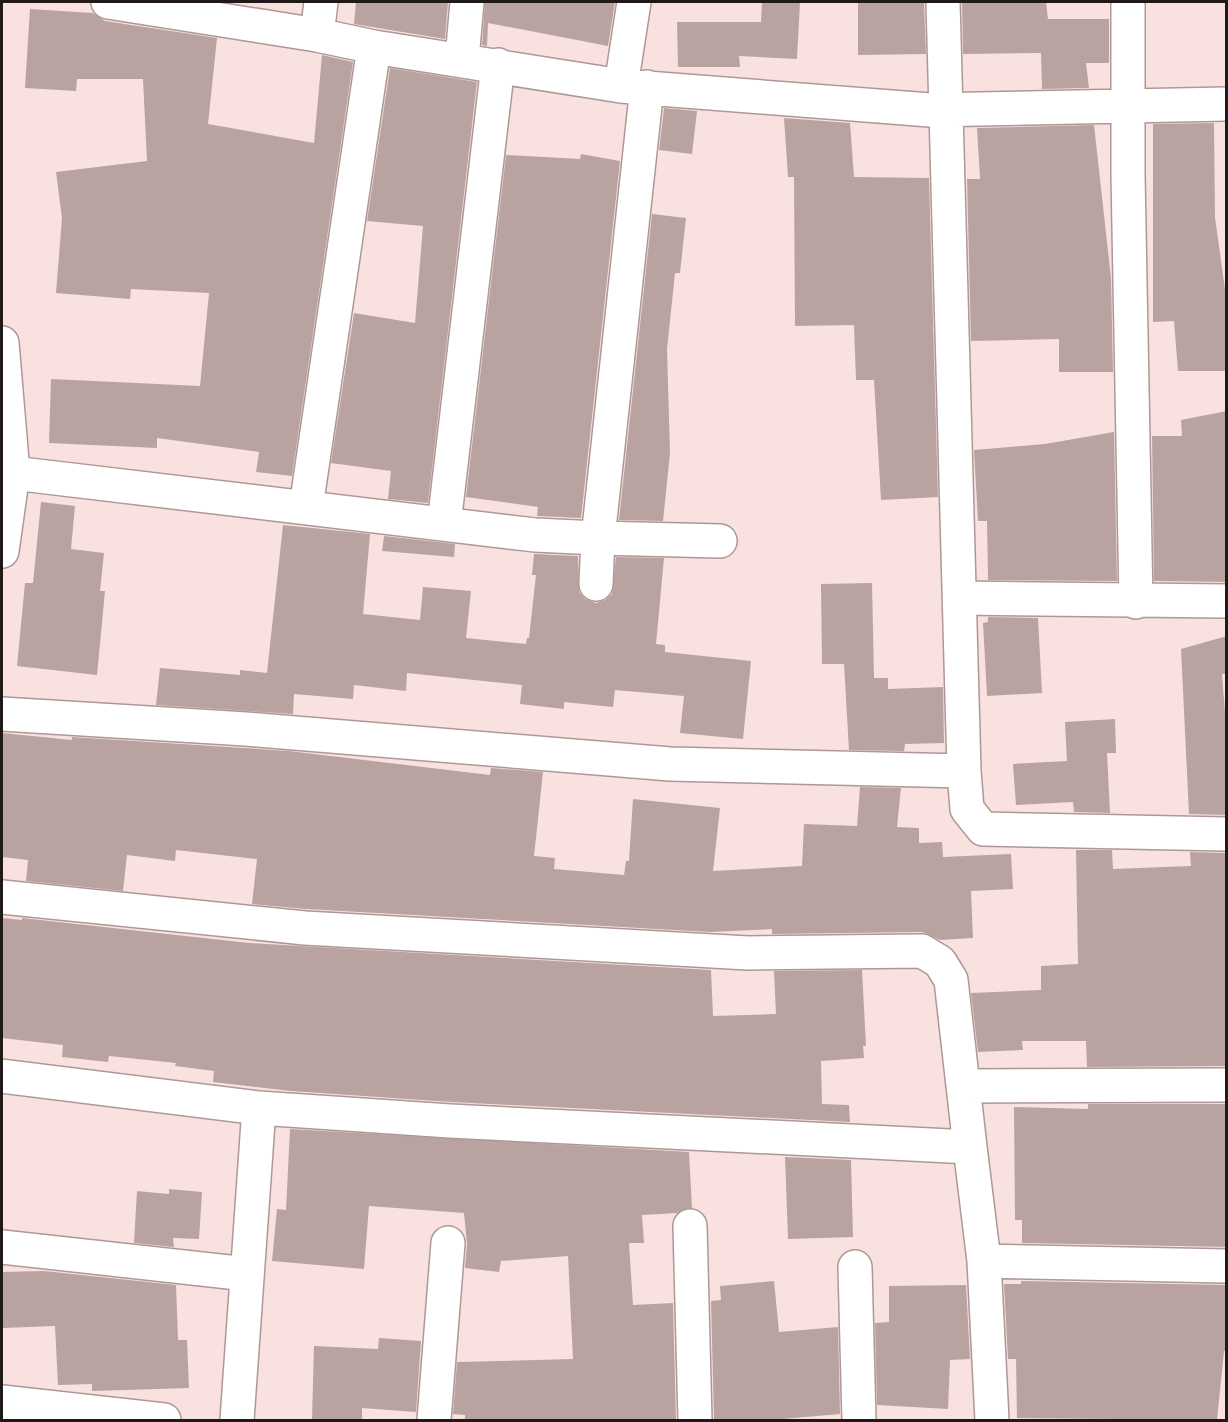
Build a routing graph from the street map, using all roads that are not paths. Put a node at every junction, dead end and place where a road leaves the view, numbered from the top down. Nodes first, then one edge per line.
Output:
1 (108, 2) edge
2 (321, 2) edge
3 (467, 2) edge
4 (634, 2) edge
5 (943, 2) edge
6 (1128, 2) edge
7 (204, 9) edge
8 (317, 35) junction
9 (374, 47) junction
10 (462, 59) junction
11 (498, 65) junction
12 (634, 86) junction
13 (1227, 104) edge
14 (1129, 105) junction
15 (948, 110) junction
16 (2, 343) edge
17 (4, 397) edge
18 (13, 473) junction
19 (306, 507) junction
20 (444, 524) junction
21 (598, 538) junction
22 (720, 542) dead end
23 (2, 551) edge
24 (596, 584) dead end
25 (960, 598) junction
26 (1227, 601) edge
27 (1136, 602) junction
28 (2, 714) edge
29 (964, 771) junction
30 (1227, 834) edge
31 (2, 897) edge
32 (2, 1077) edge
33 (1227, 1085) edge
34 (964, 1086) junction
35 (259, 1108) junction
36 (970, 1147) junction
37 (690, 1226) dead end
38 (448, 1243) dead end
39 (2, 1247) edge
40 (984, 1262) junction
41 (1227, 1266) edge
42 (855, 1267) dead end
43 (247, 1274) junction
44 (2, 1402) edge
45 (164, 1420) edge
46 (237, 1420) edge
47 (434, 1420) edge
48 (695, 1420) edge
49 (859, 1420) edge
50 (992, 1420) edge

1 - 7 street
2 - 8 street
3 - 10 street
4 - 12 street
5 - 15 street
6 - 14 street
7 - 8 street
8 - 9 street
9 - 10 street
9 - 19 street
10 - 11 street
11 - 12 street
11 - 20 street
12 - 15 street
12 - 21 street
13 - 14 street
14 - 15 street
14 - 27 street
15 - 25 street
16 - 17 street
17 - 18 street
18 - 19 street
18 - 23 street
19 - 20 street
20 - 21 street
21 - 22 street
21 - 24 street
25 - 27 street
25 - 29 street
26 - 27 street
28 - 29 street
29 - 30 street
31 - 34 street
32 - 35 street
33 - 34 street
34 - 36 street
35 - 36 street
35 - 43 street
36 - 40 street
37 - 48 street
38 - 47 street
39 - 43 street
40 - 41 street
40 - 50 street
42 - 49 street
43 - 46 street
44 - 45 street

